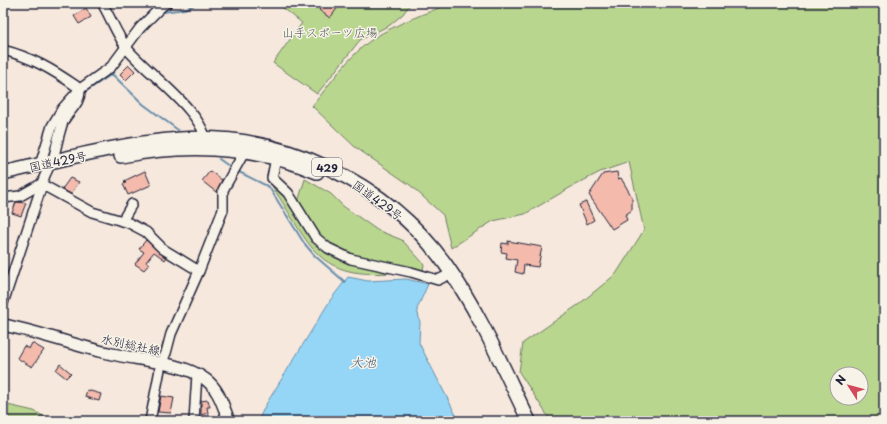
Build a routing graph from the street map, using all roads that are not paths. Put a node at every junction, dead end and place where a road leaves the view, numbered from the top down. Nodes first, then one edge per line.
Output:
1 (102, 3) edge
2 (167, 3) edge
3 (128, 49) junction
4 (3, 50) edge
5 (80, 94) junction
6 (206, 143) junction
7 (246, 147) junction
8 (277, 154) junction
9 (45, 171) junction
10 (3, 173) edge
11 (3, 181) edge
12 (3, 198) edge
13 (132, 204) dead end
14 (122, 221) junction
15 (199, 271) junction
16 (448, 275) junction
17 (3, 303) edge
18 (3, 325) edge
19 (161, 364) junction
20 (197, 374) junction
21 (150, 421) edge
22 (194, 421) edge
23 (229, 421) edge
24 (520, 421) edge
25 (529, 421) edge

1 - 3 street
2 - 3 street
3 - 5 street
3 - 6 street
4 - 5 street
5 - 9 street
6 - 7 highway, 国道429号 / 429
6 - 9 highway, 国道429号 / 429
7 - 8 highway, 国道429号 / 429
7 - 15 street
8 - 16 highway, 国道429号 / 429
8 - 16 street
9 - 10 highway, 国道429号 / 429
9 - 11 highway, 国道429号 / 429
9 - 12 street
9 - 14 street
9 - 17 street
13 - 14 street
14 - 15 street
15 - 19 street
16 - 24 highway, 国道429号 / 429
16 - 25 highway, 国道429号 / 429
18 - 19 main road, 水別総社線
19 - 20 main road, 水別総社線
19 - 21 street
20 - 22 street
20 - 23 main road, 水別総社線

